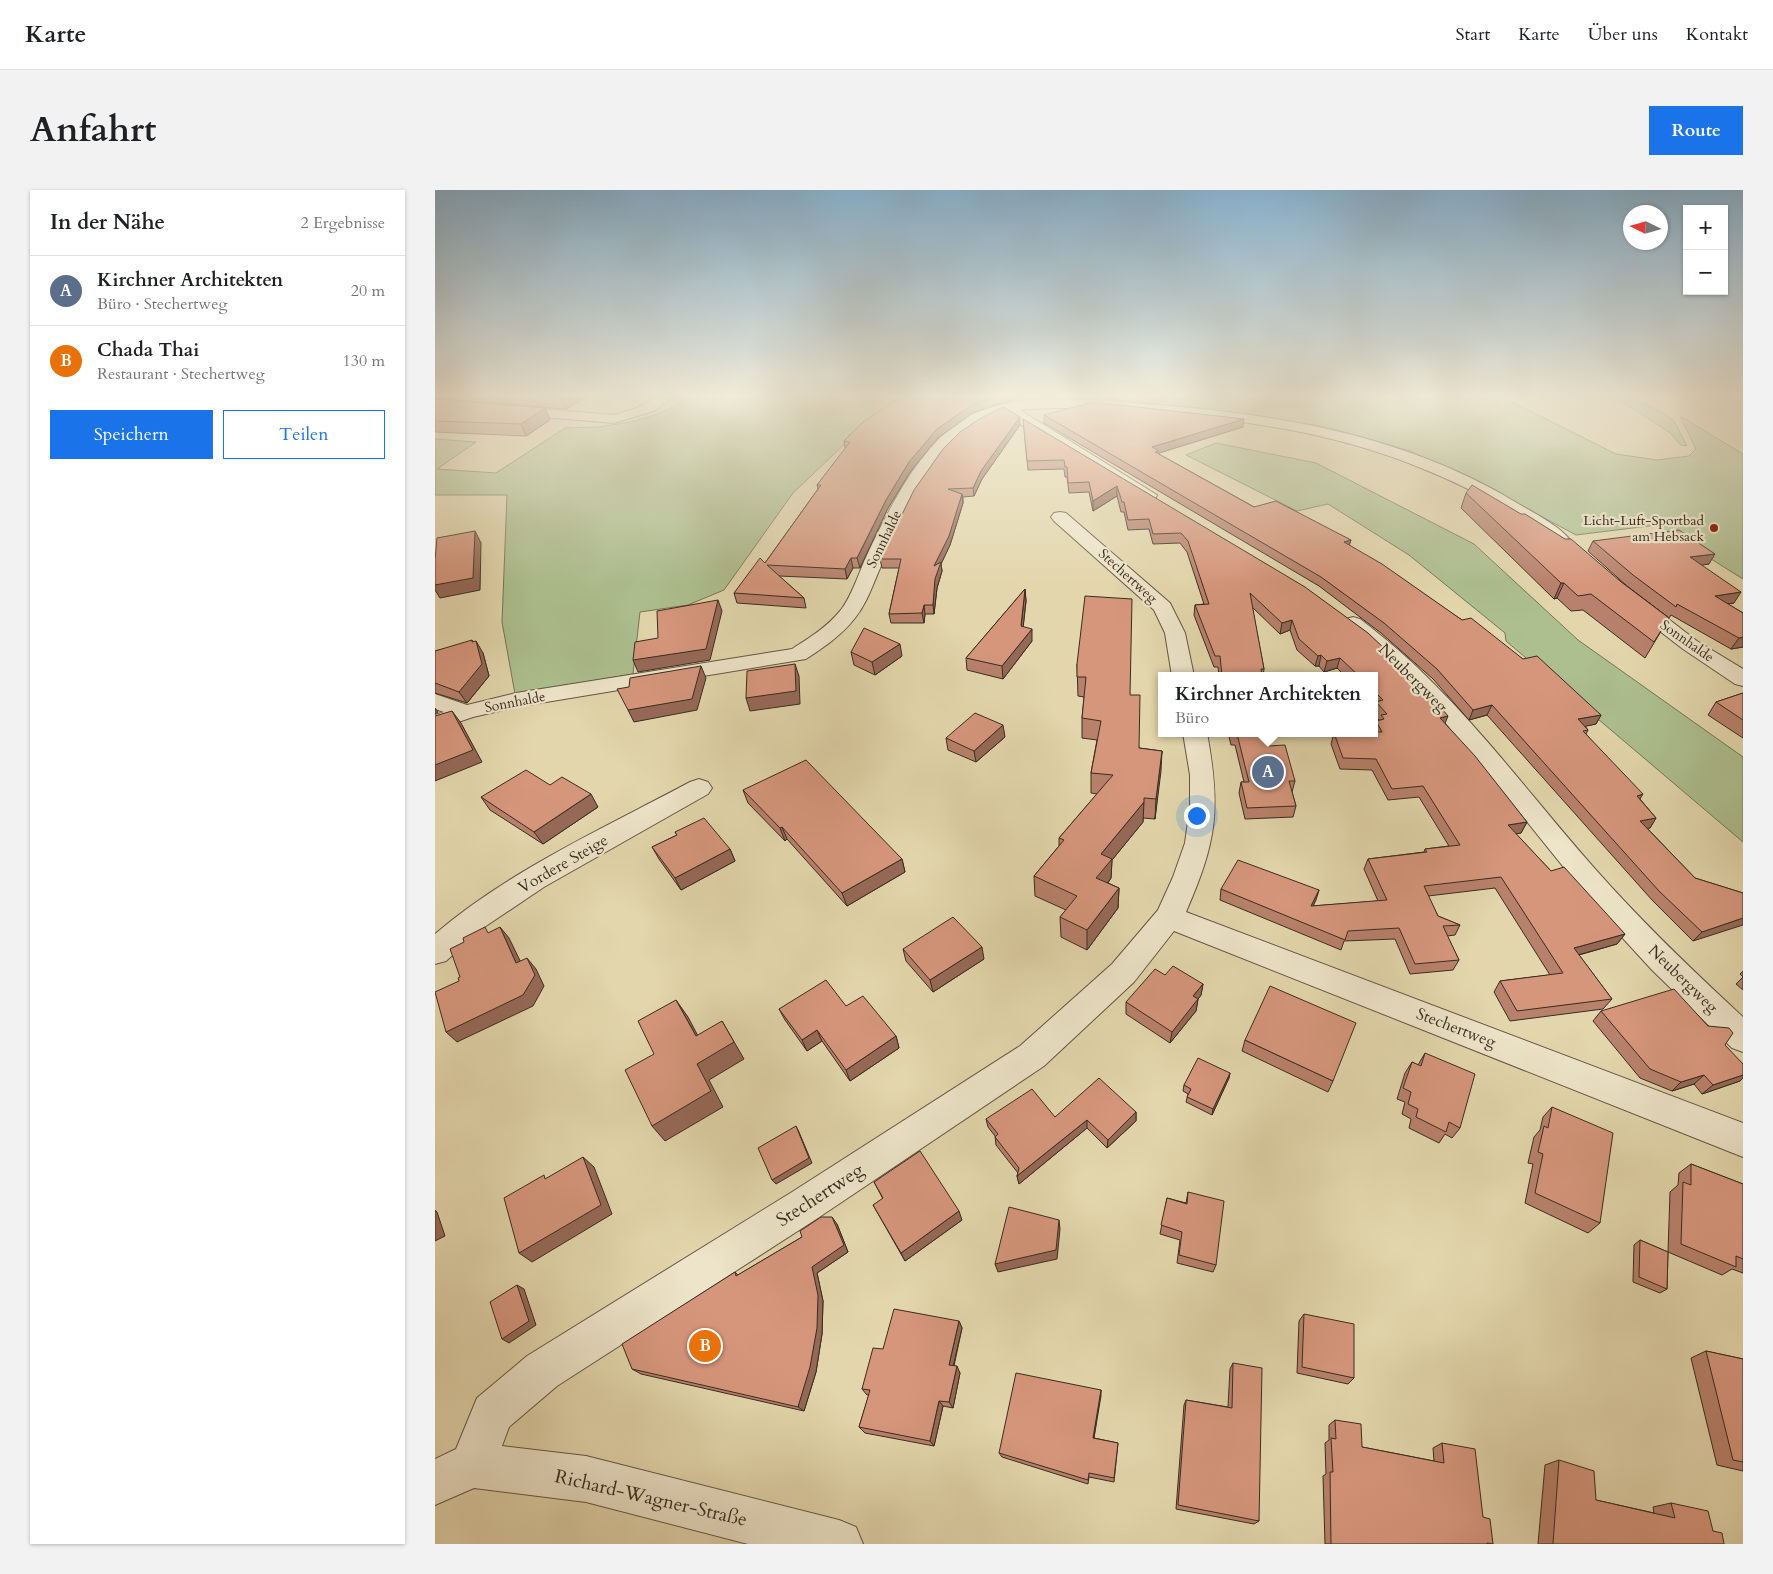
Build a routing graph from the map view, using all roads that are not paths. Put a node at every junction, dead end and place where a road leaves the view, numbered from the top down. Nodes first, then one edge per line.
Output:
1 (930, 459) edge
2 (1091, 459) edge
3 (1409, 459) edge
4 (1167, 505) edge
5 (1060, 517) dead end
6 (1578, 555) edge
7 (1621, 592) edge
8 (1335, 609) edge
9 (1182, 672) edge
10 (1743, 679) edge
11 (435, 700) edge
12 (465, 712) junction
13 (435, 723) edge
14 (1196, 737) edge
15 (699, 788) dead end
16 (1169, 917) junction
17 (435, 952) edge
18 (1743, 1038) edge
19 (1743, 1140) edge
20 (454, 1474) edge
21 (839, 1544) edge

1 - 12 street, Sonnhalde
2 - 4 street
3 - 6 street, Sonnhalde
5 - 9 street, Stechertweg
7 - 10 street, Sonnhalde
8 - 18 street, Neubergweg
11 - 12 street
12 - 13 street, Sonnhalde
14 - 16 street, Stechertweg
15 - 17 street, Vordere Steige
16 - 19 street, Stechertweg
16 - 20 street, Stechertweg
20 - 21 street, Richard-Wagner-Straße

